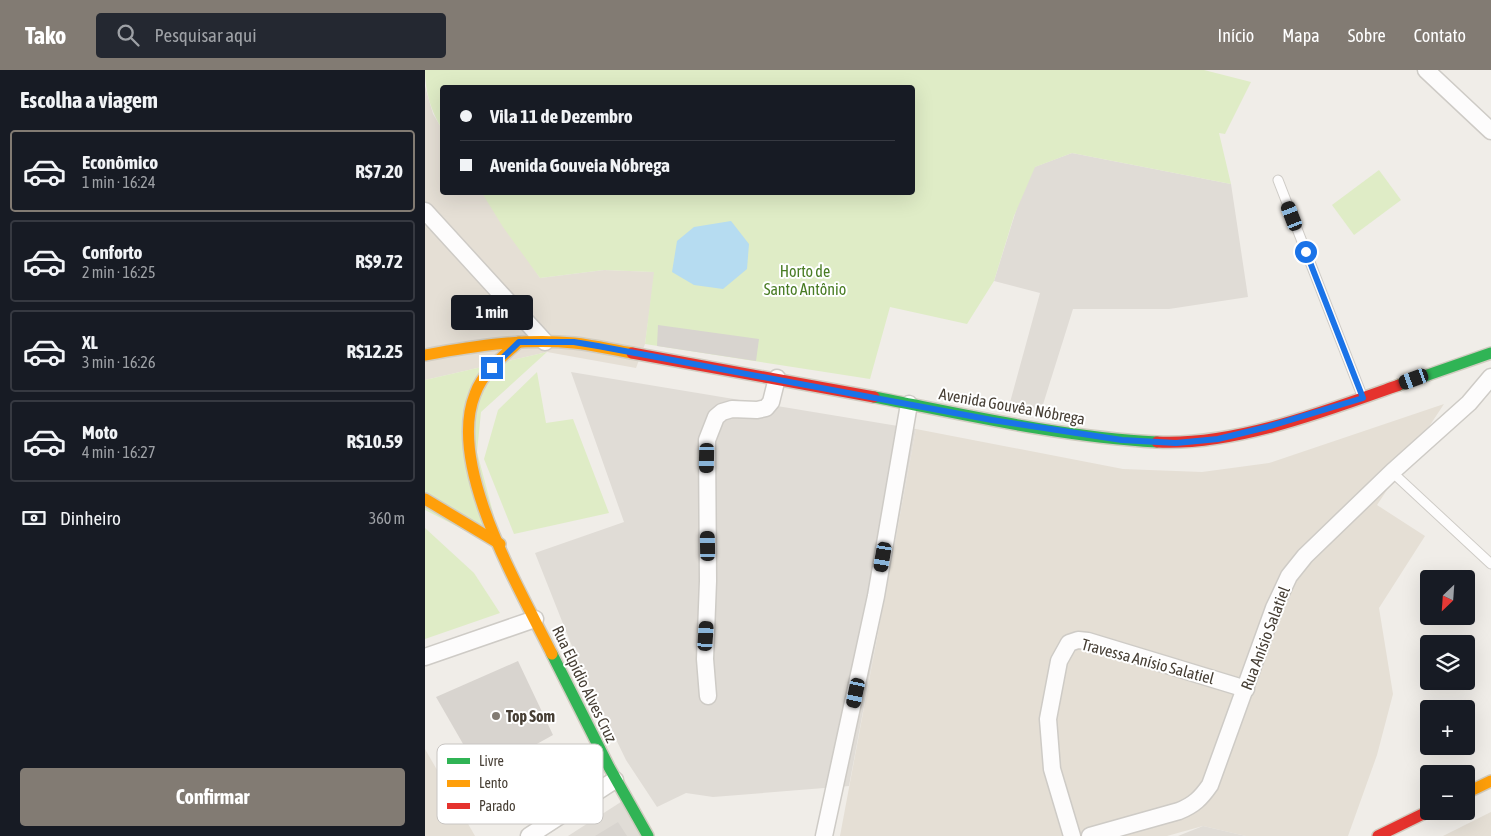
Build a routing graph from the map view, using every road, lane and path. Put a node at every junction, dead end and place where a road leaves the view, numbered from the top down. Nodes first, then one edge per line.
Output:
1 (1426, 70) edge
2 (1491, 131) edge
3 (1278, 180) dead end
4 (425, 211) edge
5 (519, 342) junction
6 (545, 342) junction
7 (1491, 352) edge
8 (425, 355) edge
9 (1491, 377) edge
10 (777, 378) junction
11 (1363, 398) junction
12 (909, 404) junction
13 (1392, 472) junction
14 (425, 499) edge
15 (500, 544) junction
16 (1491, 564) edge
17 (535, 620) junction
18 (425, 657) edge
19 (1247, 689) junction
20 (709, 696) dead end
21 (597, 744) edge
22 (603, 756) edge
23 (615, 780) junction
24 (1491, 781) edge
25 (603, 788) edge
26 (1475, 789) edge
27 (1420, 815) edge
28 (547, 824) edge
29 (529, 836) edge
30 (648, 836) edge
31 (824, 836) edge
32 (1072, 836) edge
33 (1090, 836) edge
34 (1378, 836) edge

1 - 2 street
3 - 11 lane
4 - 6 street
5 - 6 main road, Avenida Gouvêa Nóbrega
5 - 8 main road, Avenida Gouvêa Nóbrega
5 - 15 main road, Rua Elpídio Alves Cruz
6 - 10 main road, Avenida Gouvêa Nóbrega
7 - 11 main road, Avenida Gouvêa Nóbrega
9 - 13 street, Rua Anísio Salatiel
10 - 12 main road, Avenida Gouvêa Nóbrega
10 - 20 street
11 - 12 main road, Avenida Gouvêa Nóbrega
12 - 31 street
13 - 16 lane
13 - 19 street, Rua Anísio Salatiel
14 - 15 main road
15 - 17 main road, Rua Elpídio Alves Cruz
17 - 18 street
17 - 21 main road, Rua Elpídio Alves Cruz
19 - 32 street, Travessa Anísio Salatiel
19 - 33 street, Rua Anísio Salatiel
22 - 23 main road, Rua Elpídio Alves Cruz
23 - 25 street
23 - 30 main road, Rua Elpídio Alves Cruz
24 - 26 main road
27 - 34 main road
28 - 29 street

